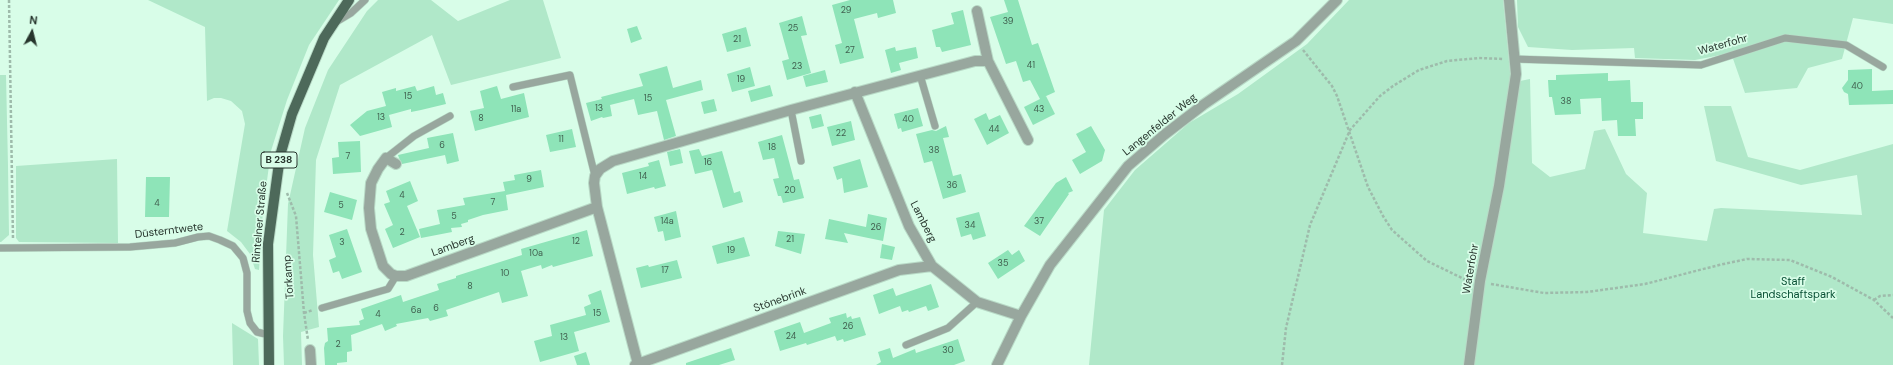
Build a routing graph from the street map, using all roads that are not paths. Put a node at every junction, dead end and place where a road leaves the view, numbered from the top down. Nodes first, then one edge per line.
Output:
1 (349, 0) edge
2 (364, 0) edge
3 (1337, 0) edge
4 (1509, 0) edge
5 (977, 11) dead end
6 (332, 25) junction
7 (1514, 59) junction
8 (988, 61) junction
9 (1883, 67) dead end
10 (920, 75) junction
11 (513, 87) dead end
12 (855, 92) junction
13 (791, 110) junction
14 (450, 116) dead end
15 (935, 126) dead end
16 (1028, 140) dead end
17 (386, 158) junction
18 (801, 161) dead end
19 (396, 164) dead end
20 (595, 176) junction
21 (597, 208) junction
22 (0, 248) edge
23 (932, 266) junction
24 (396, 276) junction
25 (977, 302) junction
26 (322, 308) dead end
27 (1021, 316) junction
28 (269, 335) junction
29 (906, 345) dead end
30 (310, 350) road end
31 (636, 364) edge
32 (270, 365) edge
33 (311, 365) edge
34 (997, 365) edge
35 (1469, 365) edge

1 - 6 main road, Rintelner Straße / B 238
2 - 6 lane
3 - 27 street, Langenfelder Weg
4 - 7 street, Waterfohr
5 - 8 street
6 - 28 main road, Rintelner Straße / B 238
7 - 9 lane, Waterfohr
7 - 35 street, Waterfohr
8 - 10 street
8 - 16 street
10 - 12 street
10 - 15 lane
11 - 20 lane
12 - 13 street
12 - 23 street, Lamberg
13 - 18 lane
13 - 20 street
14 - 17 lane
17 - 19 street
17 - 24 street
20 - 21 street, Stönebrink
21 - 24 street, Lamberg
21 - 31 street, Stönebrink
22 - 28 lane, Düsterntwete
23 - 25 street, Lamberg
23 - 31 street, Stönebrink
24 - 26 lane
25 - 27 street, Lamberg
25 - 29 lane
27 - 34 street, Langenfelder Weg
28 - 32 main road, Rintelner Straße / B 238
30 - 33 street

